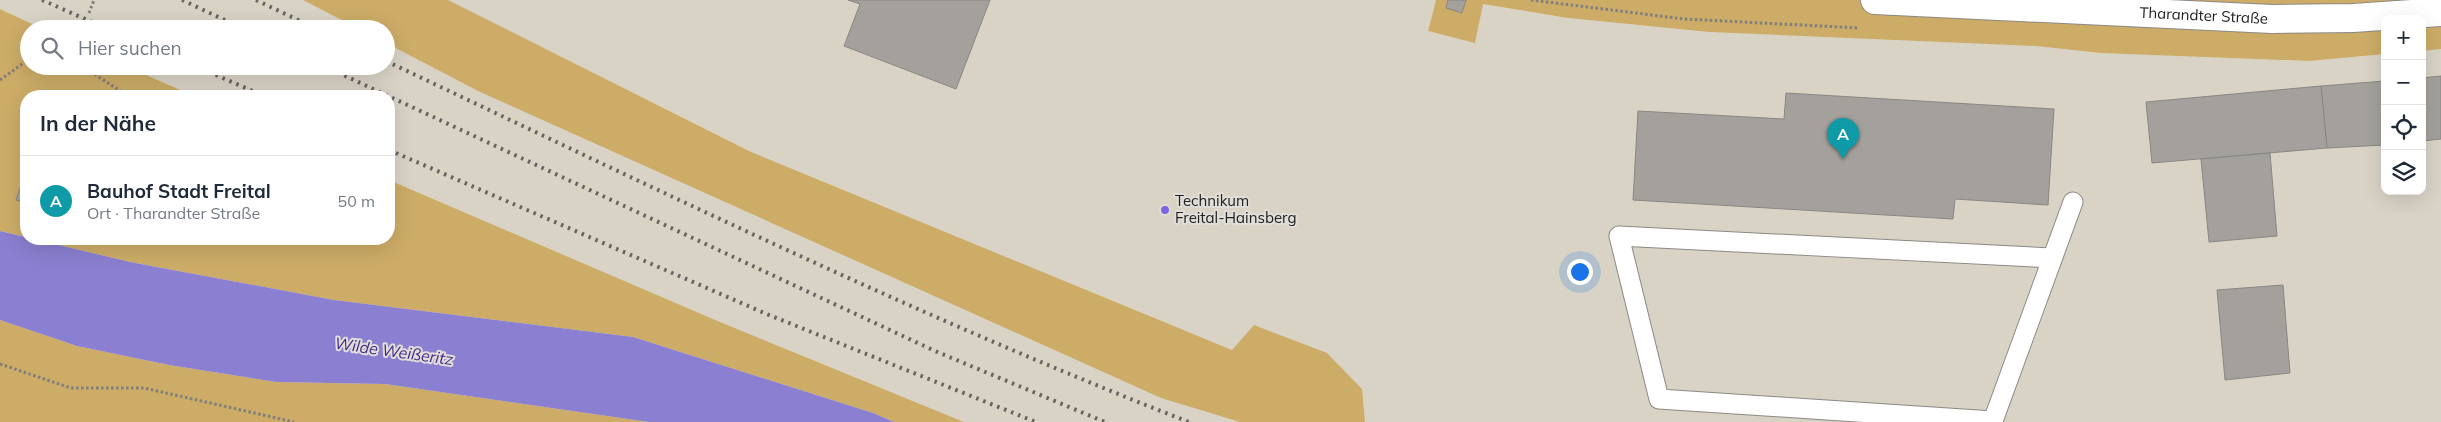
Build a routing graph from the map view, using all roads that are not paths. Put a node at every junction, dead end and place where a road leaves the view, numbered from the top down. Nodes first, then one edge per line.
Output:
1 (1875, 0) edge
2 (2441, 12) edge
3 (2073, 202) dead end
4 (2052, 258) junction

1 - 2 main road, Tharandter Straße
3 - 4 lane
4 - 4 lane

